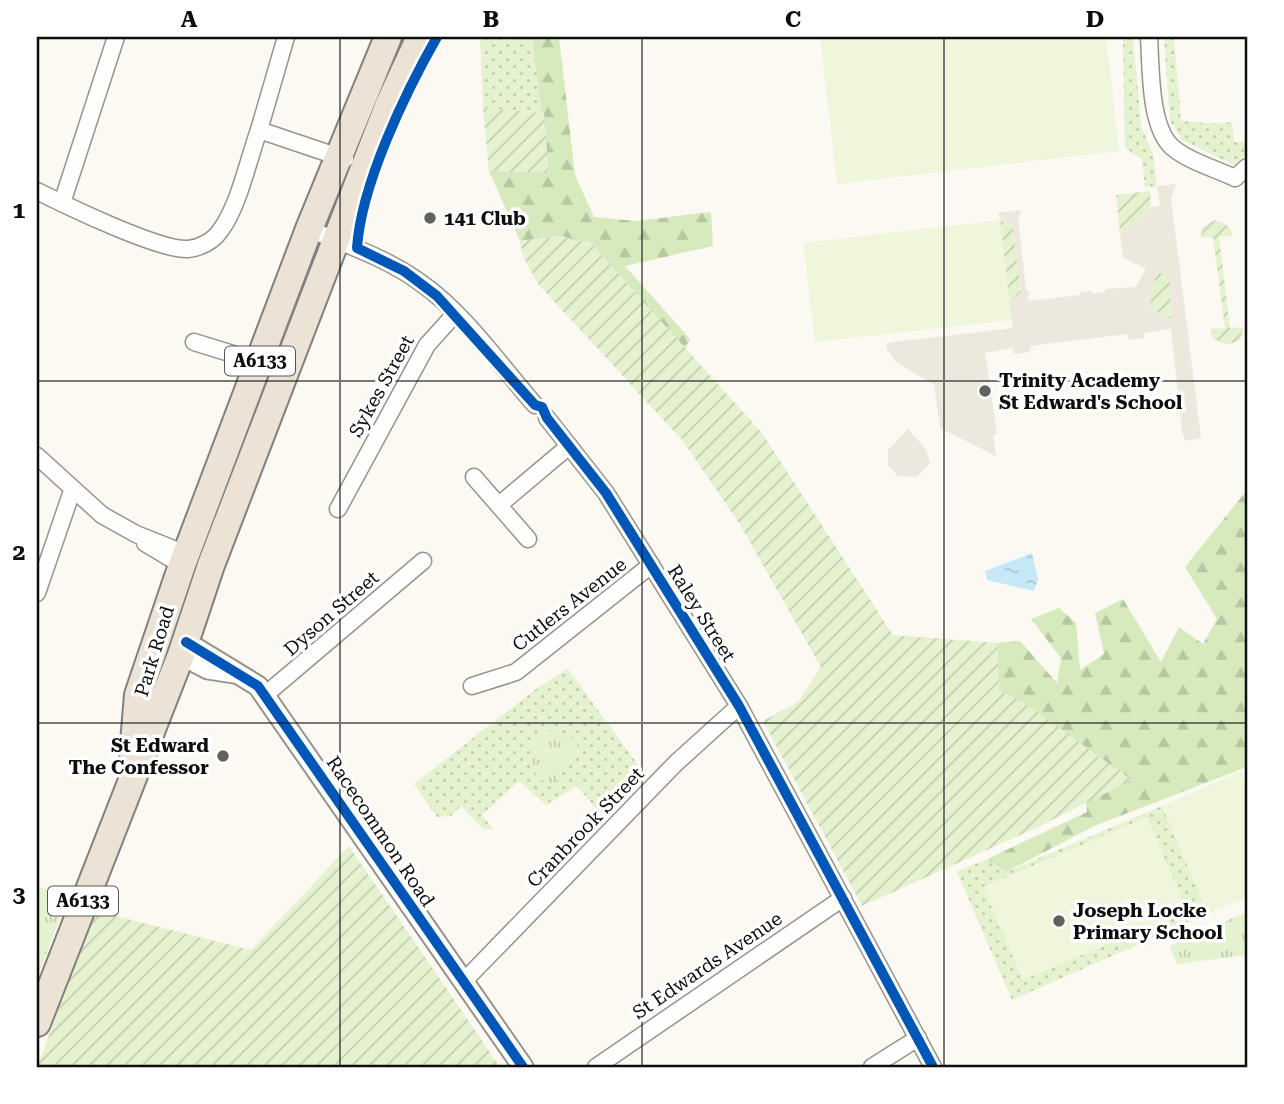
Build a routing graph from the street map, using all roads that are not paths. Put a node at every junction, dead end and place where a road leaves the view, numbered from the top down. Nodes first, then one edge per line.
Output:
1 (116, 37) edge
2 (286, 37) edge
3 (388, 37) edge
4 (420, 37) edge
5 (1149, 37) edge
6 (259, 130) junction
7 (338, 157) junction
8 (365, 166) junction
9 (1247, 167) edge
10 (37, 191) edge
11 (62, 203) junction
12 (309, 229) junction
13 (336, 240) junction
14 (455, 314) junction
15 (194, 342) dead end
16 (259, 362) junction
17 (535, 405) dead end
18 (547, 418) dead end
19 (569, 446) junction
20 (37, 456) edge
21 (336, 476) dead end
22 (474, 477) dead end
23 (351, 484) junction
24 (72, 491) junction
25 (499, 505) junction
26 (338, 509) dead end
27 (528, 539) dead end
28 (184, 559) junction
29 (423, 561) dead end
30 (651, 565) junction
31 (209, 570) junction
32 (37, 593) edge
33 (157, 638) junction
34 (183, 649) junction
35 (472, 686) dead end
36 (265, 695) junction
37 (739, 706) junction
38 (130, 781) junction
39 (843, 898) junction
40 (464, 981) junction
41 (37, 1023) edge
42 (918, 1038) junction
43 (523, 1067) edge
44 (596, 1067) edge
45 (872, 1067) edge
46 (933, 1067) edge

1 - 11 street
2 - 6 street
3 - 7 highway, A6133
4 - 8 highway, A6133
5 - 9 street
6 - 7 street
6 - 11 street
7 - 8 street
7 - 12 highway, A6133
8 - 13 highway, A6133
10 - 11 street
12 - 13 street
12 - 16 highway, A6133
13 - 14 street
13 - 31 highway, A6133
14 - 17 street
14 - 23 street, Sykes Street
15 - 16 street
16 - 28 highway, A6133
18 - 19 street, Raley Street
19 - 25 street
19 - 30 street, Raley Street
20 - 24 street
21 - 23 street
22 - 25 street
23 - 26 street, Sykes Street
24 - 28 street
24 - 32 street
25 - 27 street
28 - 31 highway
28 - 33 highway, Park Road / A6133
29 - 36 street, Dyson Street
30 - 35 street, Cutlers Avenue
30 - 37 street, Raley Street
31 - 34 highway, Park Road / A6133
33 - 34 highway
33 - 38 highway, Park Road / A6133
34 - 36 street, Racecommon Road
34 - 38 highway, Park Road / A6133
36 - 40 street, Racecommon Road
37 - 39 street, Raley Street
37 - 40 street, Cranbrook Street
38 - 41 highway, Park Road / A6133
39 - 42 street, Raley Street
39 - 44 street, St Edwards Avenue
40 - 43 street, Racecommon Road
42 - 45 street
42 - 46 street, Raley Street

